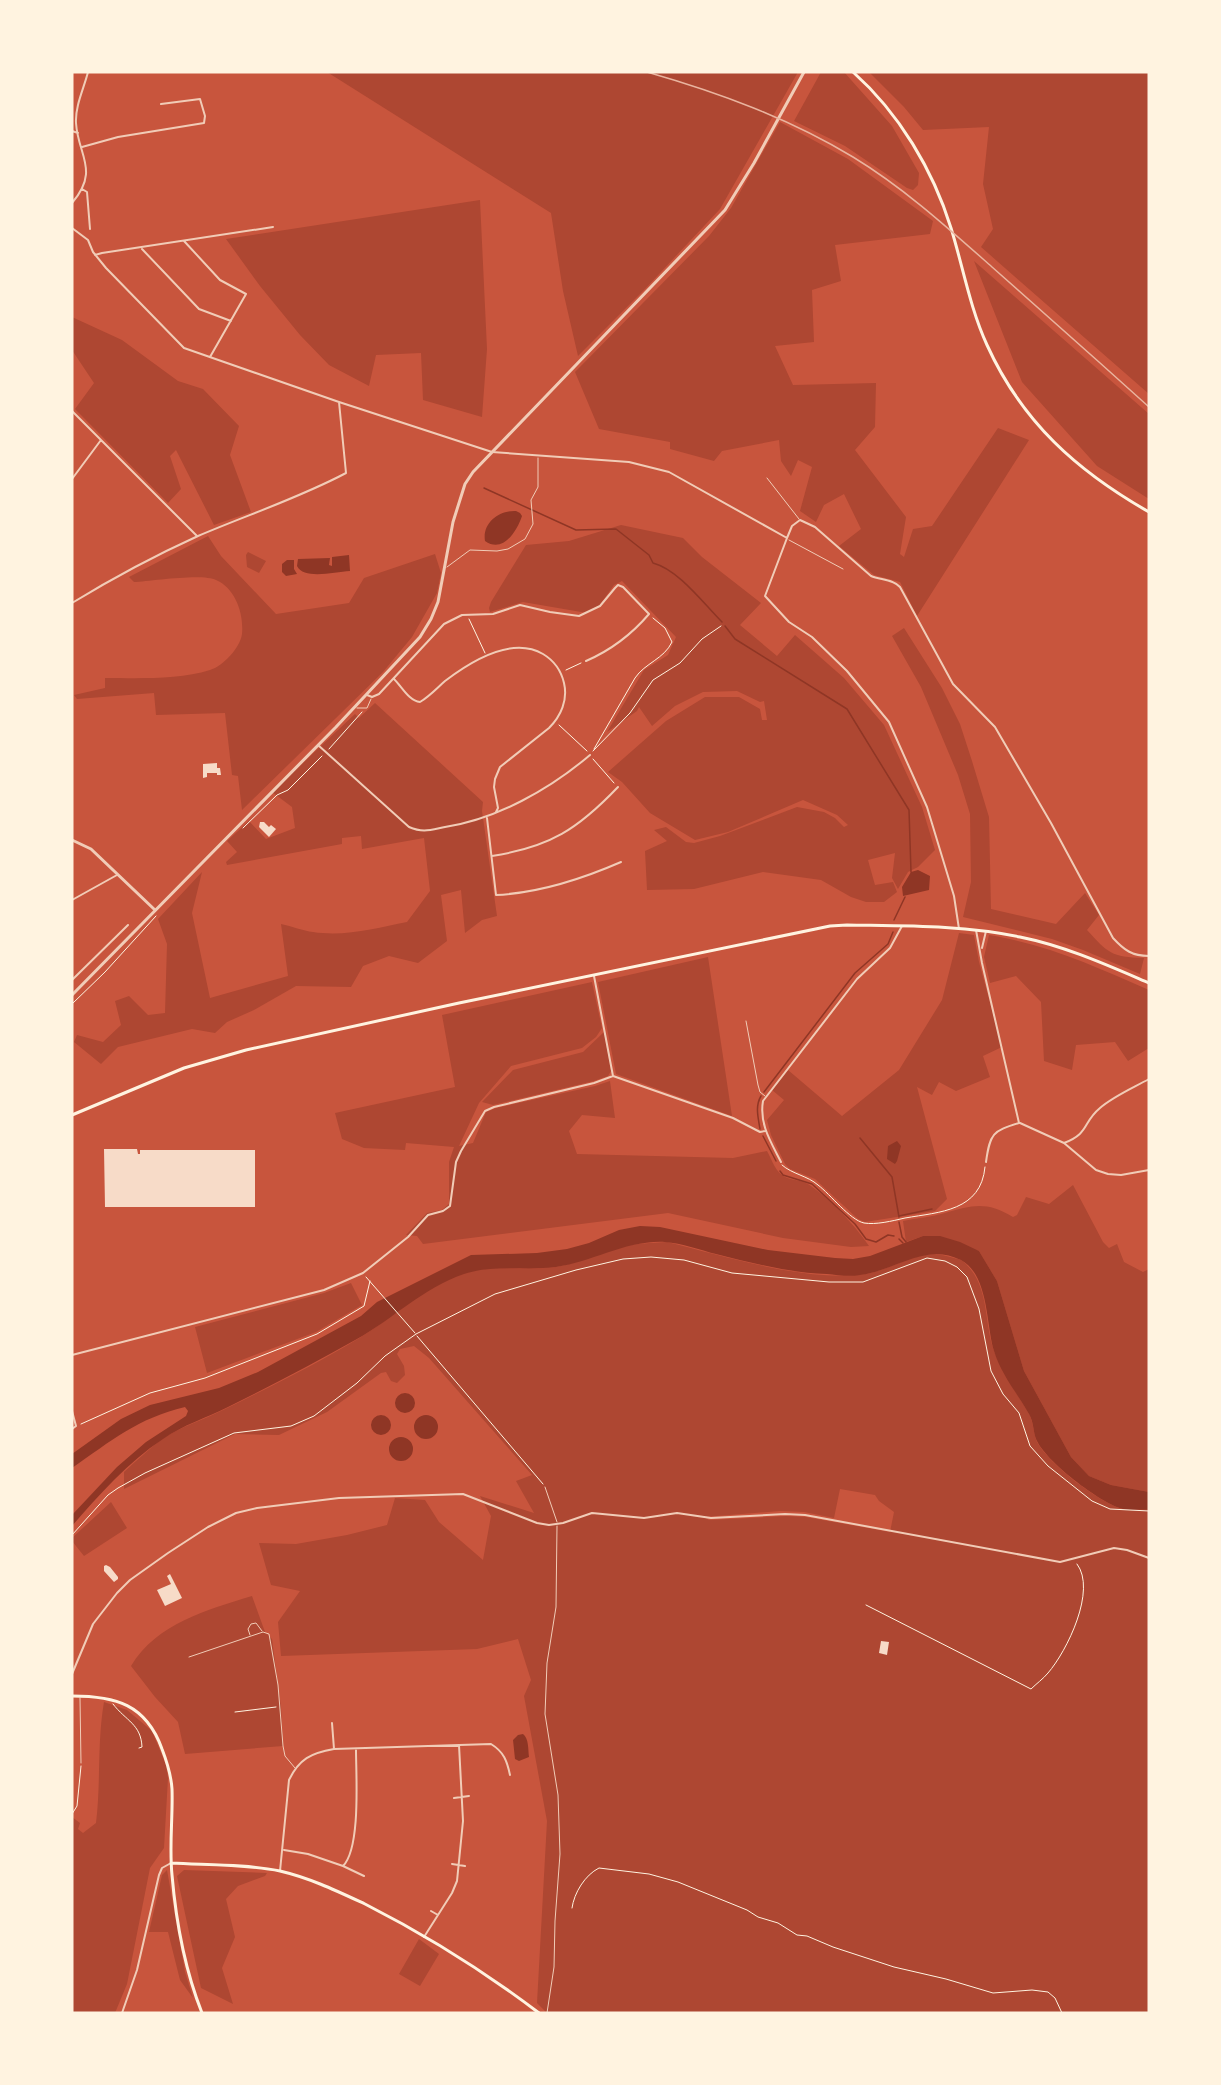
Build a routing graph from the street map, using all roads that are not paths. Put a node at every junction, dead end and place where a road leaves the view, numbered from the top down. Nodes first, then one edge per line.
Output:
1 (88, 72) edge
2 (804, 72) edge
3 (853, 72) edge
4 (161, 104) dead end
5 (72, 131) edge
6 (78, 133) junction
7 (82, 147) junction
8 (82, 189) junction
9 (72, 203) edge
10 (273, 227) dead end
11 (72, 228) edge
12 (90, 229) dead end
13 (184, 241) junction
14 (141, 248) junction
15 (95, 255) junction
16 (231, 321) junction
17 (210, 357) junction
18 (339, 402) junction
19 (72, 411) edge
20 (101, 440) junction
21 (492, 452) junction
22 (538, 455) junction
23 (767, 478) dead end
24 (72, 479) edge
25 (1149, 512) edge
26 (800, 520) junction
27 (197, 537) junction
28 (787, 538) junction
29 (445, 568) junction
30 (843, 569) dead end
31 (72, 603) edge
32 (586, 661) road end
33 (394, 679) junction
34 (369, 696) junction
35 (356, 707) junction
36 (318, 745) junction
37 (590, 755) road end
38 (618, 787) dead end
39 (496, 812) junction
40 (487, 818) junction
41 (72, 840) edge
42 (492, 856) junction
43 (621, 862) dead end
44 (118, 874) junction
45 (72, 900) edge
46 (156, 911) junction
47 (128, 925) dead end
48 (902, 926) junction
49 (958, 928) junction
50 (976, 930) junction
51 (986, 932) junction
52 (981, 951) junction
53 (1149, 956) edge
54 (594, 975) junction
55 (72, 980) edge
56 (1149, 983) edge
57 (72, 995) edge
58 (747, 1021) dead end
59 (614, 1076) junction
60 (1149, 1079) edge
61 (766, 1097) junction
62 (72, 1115) edge
63 (1019, 1123) junction
64 (765, 1131) junction
65 (1064, 1143) junction
66 (780, 1162) road end
67 (986, 1162) road end
68 (1149, 1170) edge
69 (72, 1355) edge
70 (72, 1411) edge
71 (72, 1429) edge
72 (545, 1487) road end
73 (557, 1524) junction
74 (1149, 1558) edge
75 (263, 1632) junction
76 (251, 1636) junction
77 (189, 1657) dead end
78 (72, 1674) edge
79 (72, 1695) edge
80 (80, 1696) junction
81 (333, 1723) dead end
82 (459, 1744) junction
83 (334, 1749) junction
84 (356, 1750) junction
85 (81, 1763) road end
86 (295, 1768) junction
87 (510, 1775) dead end
88 (469, 1796) dead end
89 (462, 1797) junction
90 (454, 1798) dead end
91 (283, 1850) junction
92 (171, 1863) junction
93 (452, 1864) dead end
94 (458, 1865) junction
95 (343, 1866) junction
96 (465, 1866) dead end
97 (280, 1871) junction
98 (364, 1876) dead end
99 (431, 1911) dead end
100 (438, 1915) junction
101 (424, 1937) junction
102 (201, 2012) edge
103 (122, 2013) edge
104 (539, 2013) edge
105 (547, 2013) edge

1 - 6 street
2 - 21 street
3 - 25 main road
4 - 7 street
5 - 6 street
6 - 7 street
7 - 8 street
8 - 9 street
8 - 12 street
10 - 13 street
11 - 15 street
13 - 14 street
13 - 16 street
14 - 15 street
14 - 16 street
15 - 17 street
16 - 17 street
17 - 18 street
18 - 21 street
18 - 27 street
19 - 20 street
20 - 24 street
20 - 27 street
21 - 22 street
21 - 29 street
22 - 28 street
22 - 29 lane
23 - 26 lane
26 - 28 street
26 - 53 street
27 - 31 street
28 - 30 lane
28 - 49 street
29 - 34 street
32 - 33 street
33 - 34 street
33 - 39 street
34 - 35 street
34 - 35 lane
35 - 36 street
36 - 40 street
36 - 46 street
37 - 39 street
38 - 42 street
39 - 40 street
40 - 42 street
41 - 44 street
42 - 43 street
44 - 45 street
44 - 46 street
46 - 57 street
47 - 55 street
48 - 49 main road
48 - 54 main road
48 - 61 street
49 - 50 main road
50 - 51 main road
50 - 52 street
51 - 52 street
51 - 56 main road
52 - 63 street
54 - 59 street
54 - 62 main road
58 - 61 lane
59 - 64 street
59 - 69 street
60 - 65 street
61 - 64 street
63 - 65 street
63 - 67 street
64 - 66 street
65 - 68 street
70 - 71 street
72 - 73 lane
73 - 74 street
73 - 78 street
73 - 105 lane
75 - 76 lane
75 - 76 lane
75 - 86 lane
76 - 77 lane
79 - 80 main road
80 - 85 lane
80 - 92 main road
81 - 83 street
82 - 84 street
82 - 87 street
82 - 89 street
83 - 84 street
83 - 86 street
84 - 95 street
86 - 91 street
88 - 89 street
89 - 90 street
89 - 94 street
91 - 95 street
91 - 97 street
92 - 97 main road
92 - 102 main road
92 - 103 street
93 - 94 street
94 - 96 street
94 - 100 street
95 - 98 street
97 - 101 main road
99 - 100 street
100 - 101 street
101 - 104 main road

